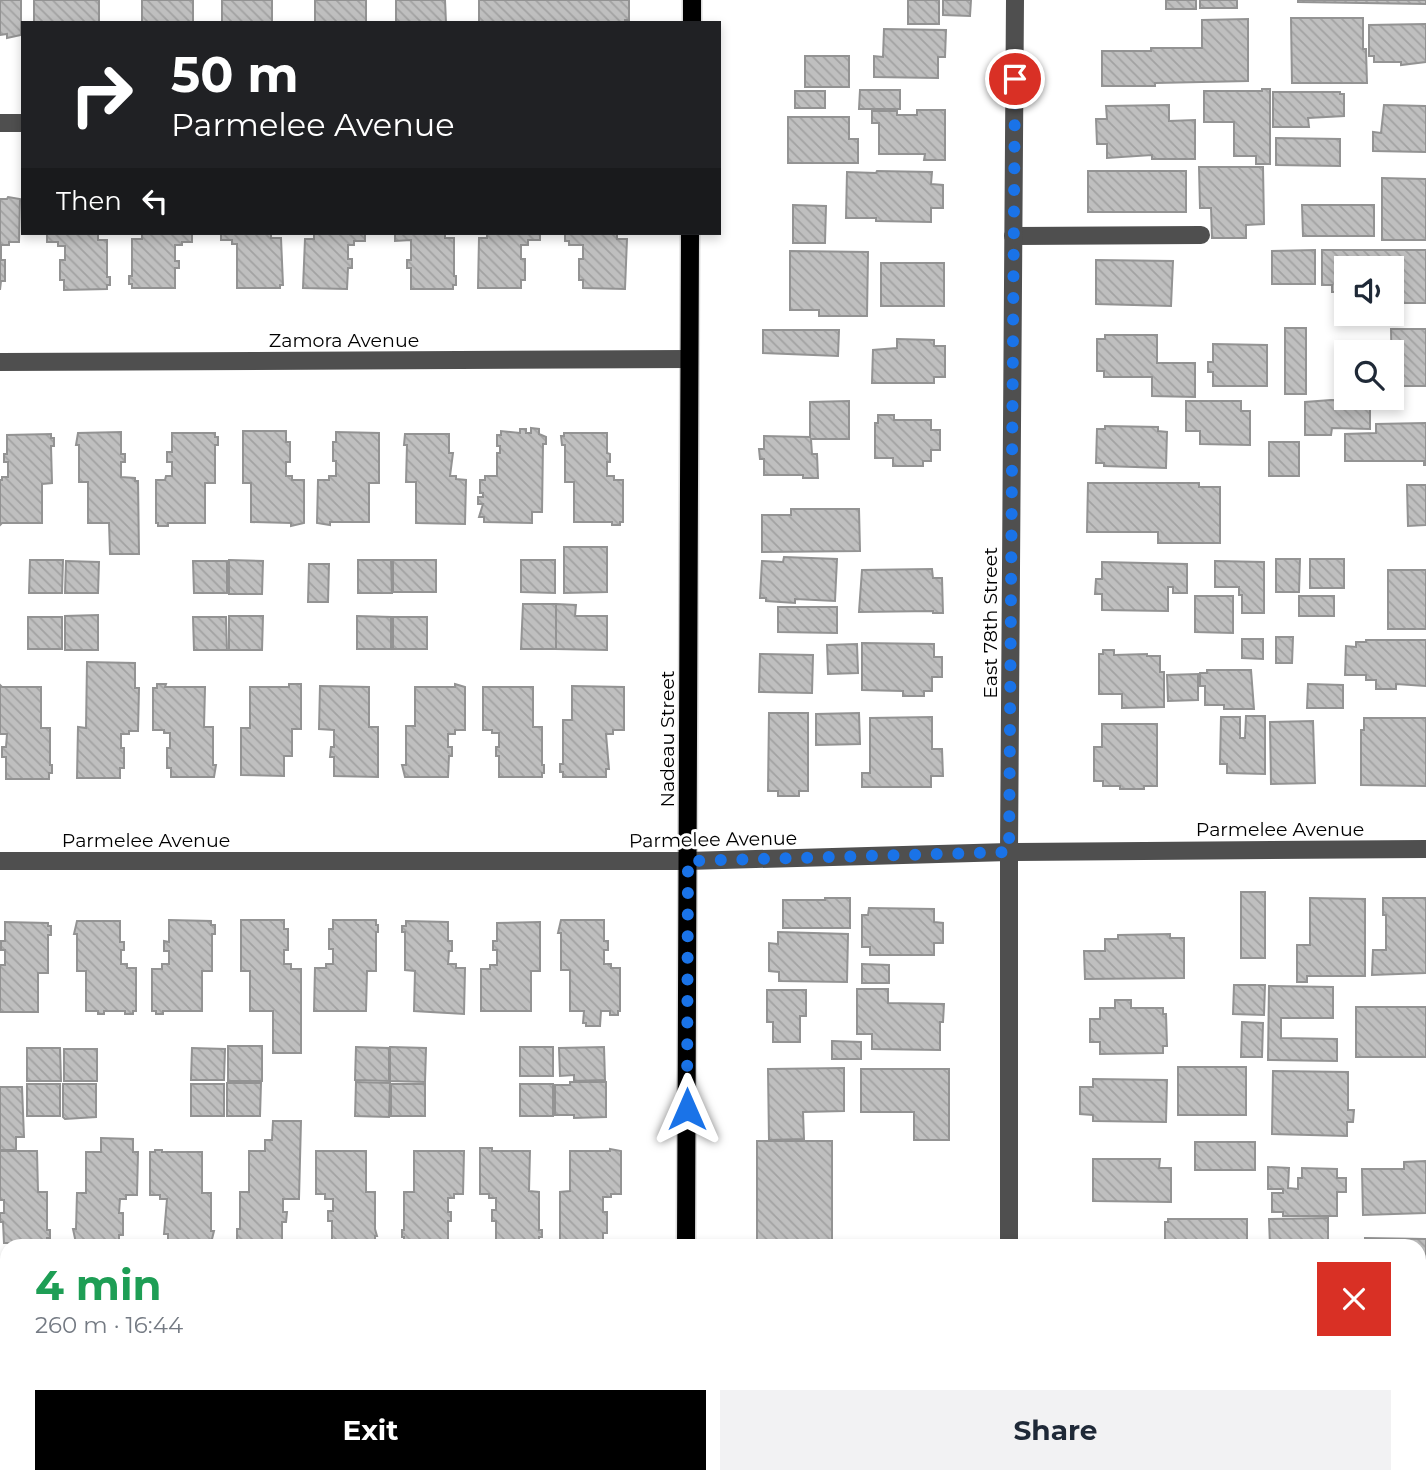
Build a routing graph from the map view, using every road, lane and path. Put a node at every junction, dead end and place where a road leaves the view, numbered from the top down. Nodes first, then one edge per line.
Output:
1 (692, 0) edge
2 (1015, 0) edge
3 (692, 21) edge
4 (0, 123) edge
5 (21, 123) edge
6 (690, 235) edge
7 (1201, 235) dead end
8 (1013, 236) junction
9 (689, 359) junction
10 (0, 362) edge
11 (1426, 849) edge
12 (1009, 852) junction
13 (0, 861) edge
14 (688, 861) junction
15 (686, 1239) edge
16 (1009, 1239) edge

1 - 3 main road
2 - 8 street, East 78th Street
4 - 5 street
6 - 9 main road, Nadeau Street
7 - 8 street
8 - 12 street, East 78th Street
9 - 10 street, Zamora Avenue
9 - 14 main road, Nadeau Street
11 - 12 street, Parmelee Avenue
12 - 14 street, Parmelee Avenue
12 - 16 street, East 78th Street
13 - 14 street, Parmelee Avenue
14 - 15 main road, Nadeau Street

